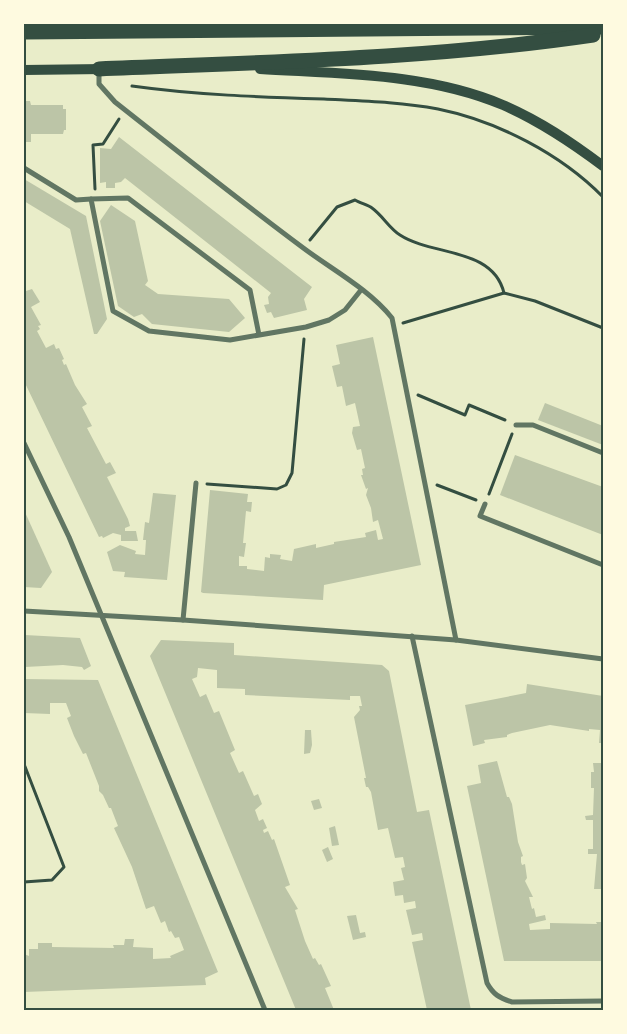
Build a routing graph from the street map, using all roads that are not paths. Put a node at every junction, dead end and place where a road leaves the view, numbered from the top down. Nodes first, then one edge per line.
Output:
1 (603, 27) edge
2 (24, 32) edge
3 (603, 33) edge
4 (99, 69) junction
5 (24, 70) edge
6 (603, 166) edge
7 (24, 168) edge
8 (91, 199) junction
9 (360, 290) junction
10 (259, 335) junction
11 (516, 425) road end
12 (24, 444) edge
13 (603, 453) edge
14 (196, 483) road end
15 (485, 504) road end
16 (603, 565) edge
17 (24, 611) edge
18 (101, 614) junction
19 (183, 620) junction
20 (412, 636) junction
21 (456, 640) junction
22 (603, 659) edge
23 (603, 1001) edge
24 (265, 1010) edge

1 - 2 highway
3 - 4 highway
4 - 5 main road
4 - 6 main road
4 - 9 street
7 - 8 street
8 - 10 street
8 - 10 street
9 - 10 street
9 - 21 street
11 - 13 street
12 - 18 street
14 - 19 street
15 - 16 street
17 - 18 street
18 - 19 street
18 - 24 street
19 - 20 street
20 - 21 street
20 - 23 street
21 - 22 street

